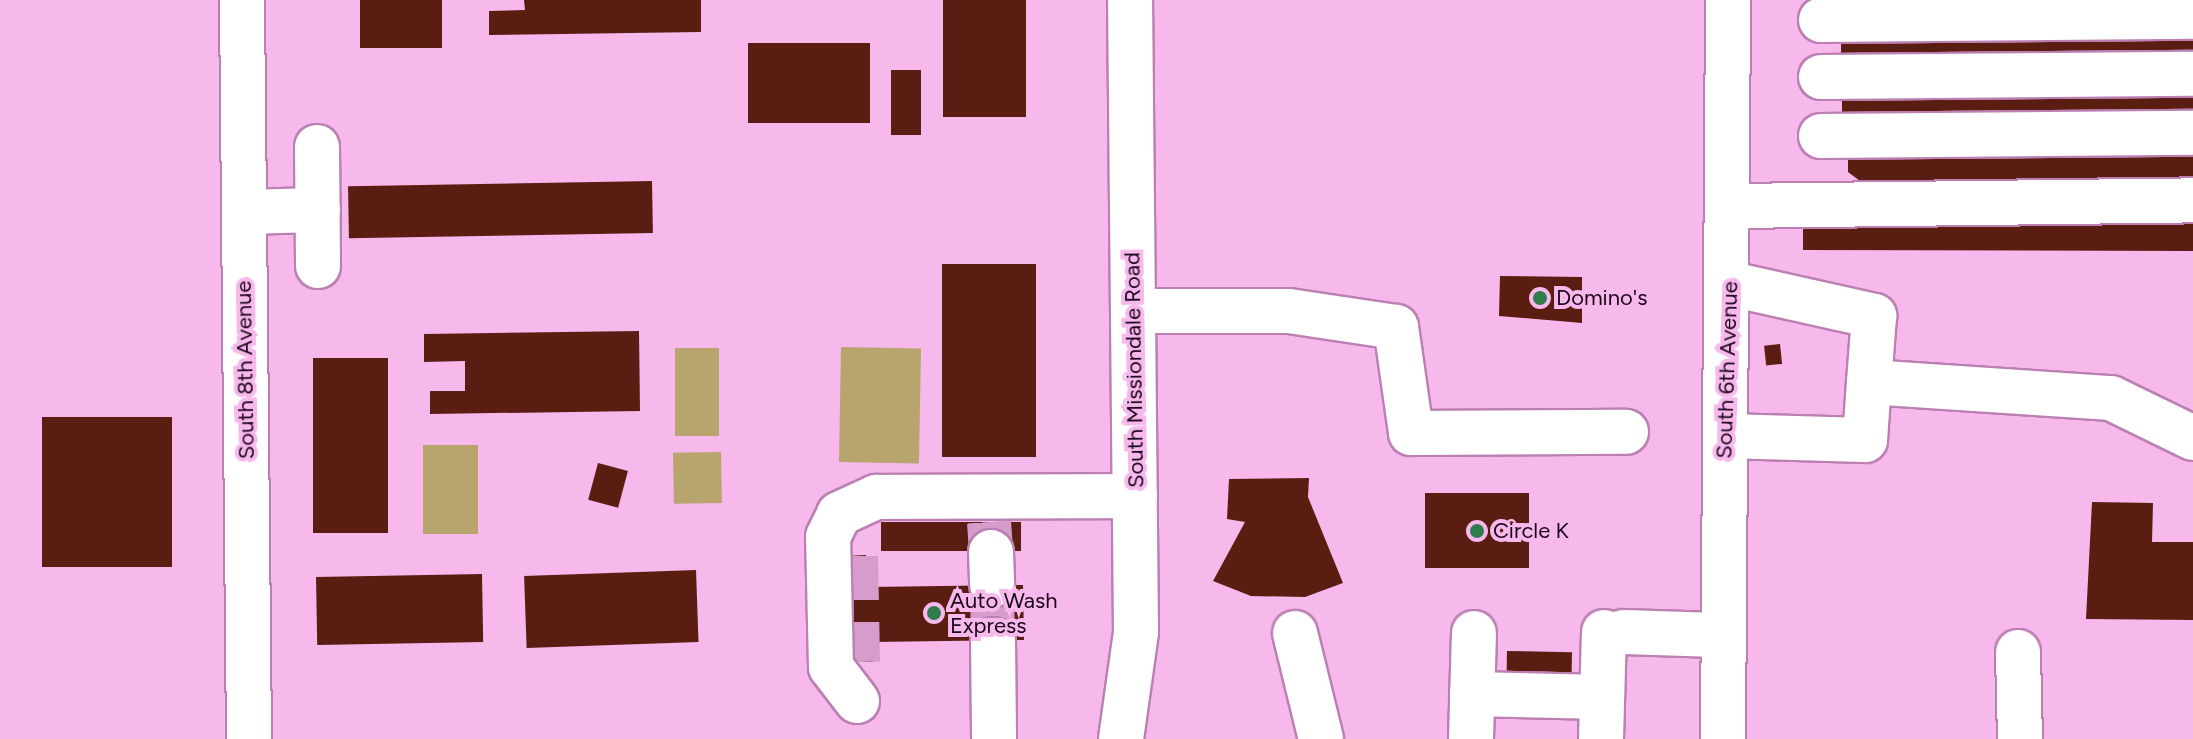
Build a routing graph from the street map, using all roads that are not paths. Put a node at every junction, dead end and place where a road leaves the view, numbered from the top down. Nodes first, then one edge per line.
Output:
1 (242, 0) edge
2 (1130, 0) edge
3 (1728, 0) edge
4 (1821, 10) edge
5 (2193, 17) edge
6 (2193, 74) edge
7 (1821, 77) junction
8 (2193, 133) edge
9 (1821, 136) junction
10 (317, 147) dead end
11 (2193, 200) edge
12 (1821, 204) junction
13 (1732, 206) junction
14 (318, 210) junction
15 (244, 212) junction
16 (318, 266) dead end
17 (1731, 284) junction
18 (1133, 311) junction
19 (1869, 382) junction
20 (1626, 432) dead end
21 (1725, 436) junction
22 (2193, 438) edge
23 (1135, 496) junction
24 (855, 506) junction
25 (856, 556) tunnel mouth
26 (1295, 633) dead end
27 (1474, 633) dead end
28 (1718, 635) junction
29 (993, 640) tunnel mouth
30 (2018, 652) dead end
31 (1472, 694) junction
32 (858, 700) edge
33 (1601, 718) edge
34 (249, 739) edge
35 (994, 739) edge
36 (1121, 739) edge
37 (1321, 739) edge
38 (1471, 739) edge
39 (1723, 739) edge
40 (2020, 739) edge

1 - 15 street, South 8th Avenue
2 - 18 street, South Missiondale Road
3 - 13 street, South 6th Avenue
4 - 5 street
4 - 7 street
6 - 7 street
7 - 9 street
8 - 9 street
9 - 12 street
10 - 14 street
11 - 12 street
12 - 13 street
13 - 17 street, South 6th Avenue
14 - 15 street
14 - 16 street
15 - 34 street, South 8th Avenue
17 - 19 street
17 - 21 street, South 6th Avenue
18 - 20 street
18 - 23 street, South Missiondale Road
19 - 21 street
19 - 22 street
21 - 28 street, South 6th Avenue
23 - 24 street
23 - 36 street, South Missiondale Road
24 - 25 street
24 - 32 street
26 - 37 street
27 - 31 street
28 - 33 street
28 - 39 street, South 6th Avenue
29 - 35 street
30 - 40 street
31 - 33 street
31 - 38 street

